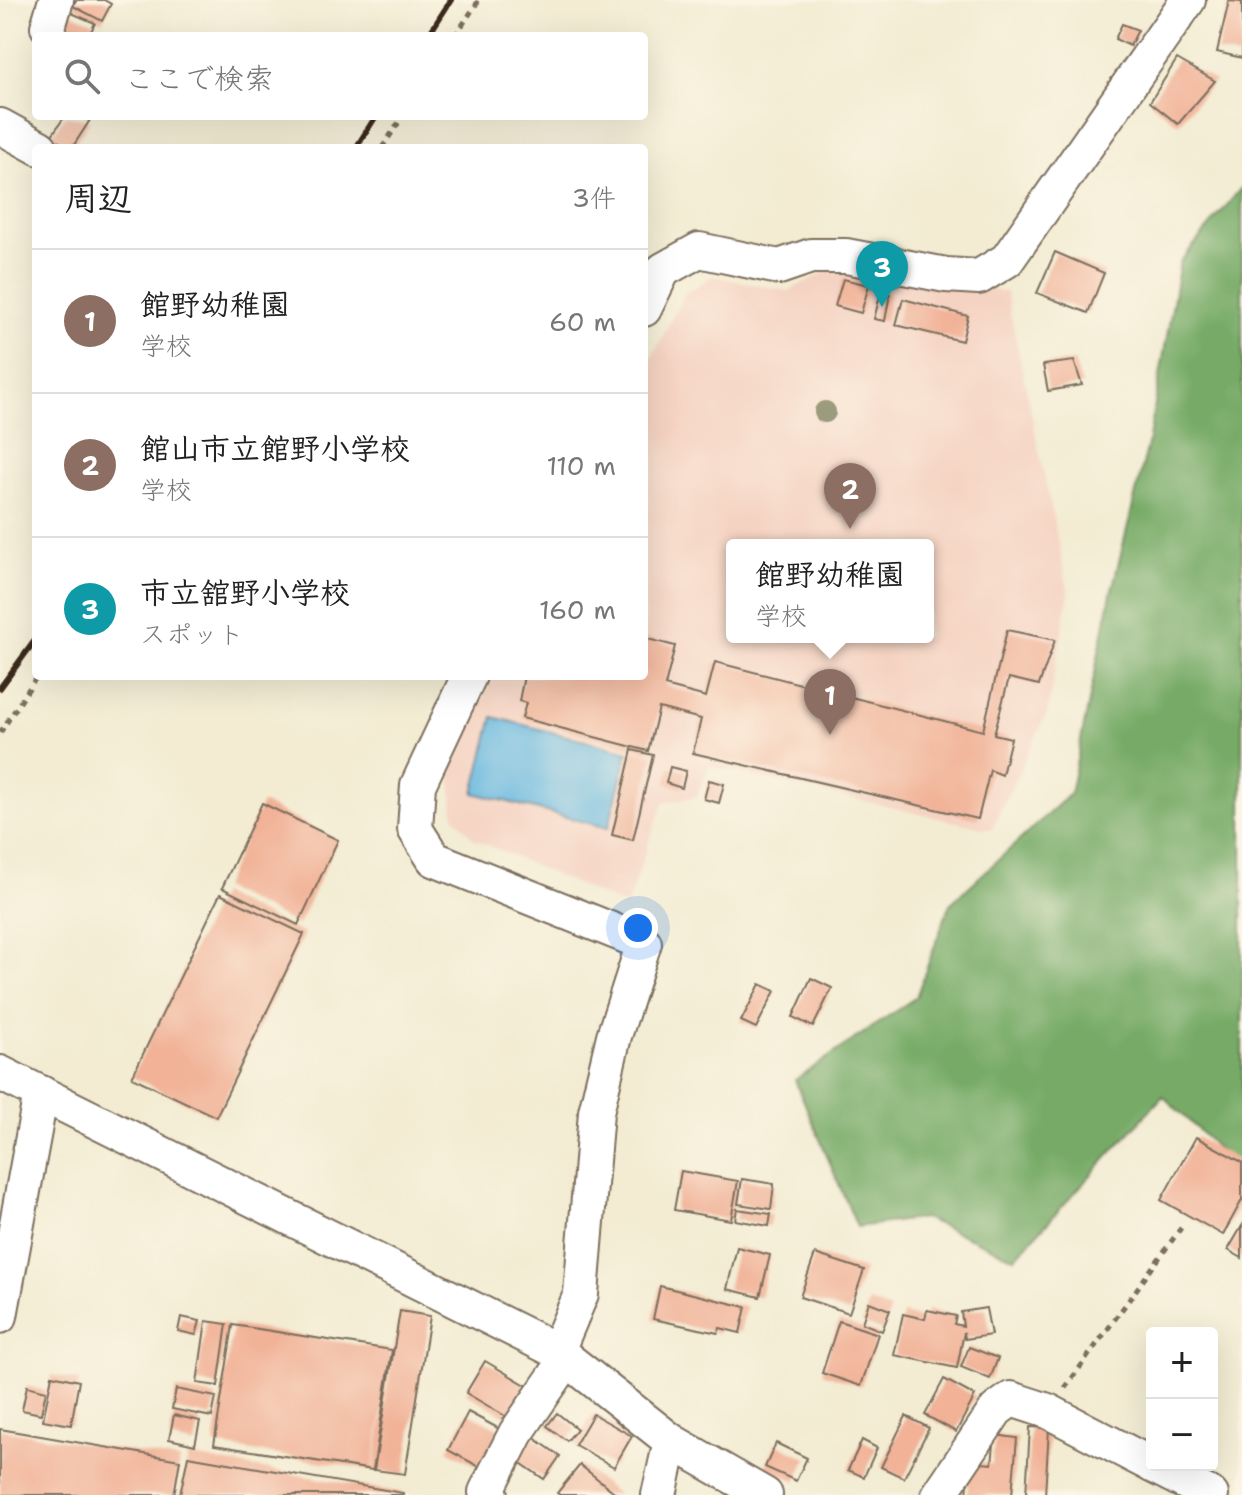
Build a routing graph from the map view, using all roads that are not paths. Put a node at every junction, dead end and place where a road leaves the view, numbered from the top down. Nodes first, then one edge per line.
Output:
1 (1188, 0) edge
2 (0, 126) edge
3 (33, 144) edge
4 (648, 301) edge
5 (467, 680) edge
6 (0, 1073) edge
7 (41, 1093) junction
8 (0, 1316) edge
9 (562, 1355) junction
10 (671, 1441) junction
11 (1146, 1462) edge
12 (1164, 1471) edge
13 (491, 1495) edge
14 (659, 1495) edge
15 (765, 1495) edge
16 (939, 1495) edge
17 (1211, 1495) edge

1 - 4 street
2 - 3 street
5 - 9 street
6 - 7 street
7 - 8 street
7 - 9 street
9 - 10 street
9 - 13 street
10 - 14 street
10 - 15 street
11 - 16 street
12 - 17 street

